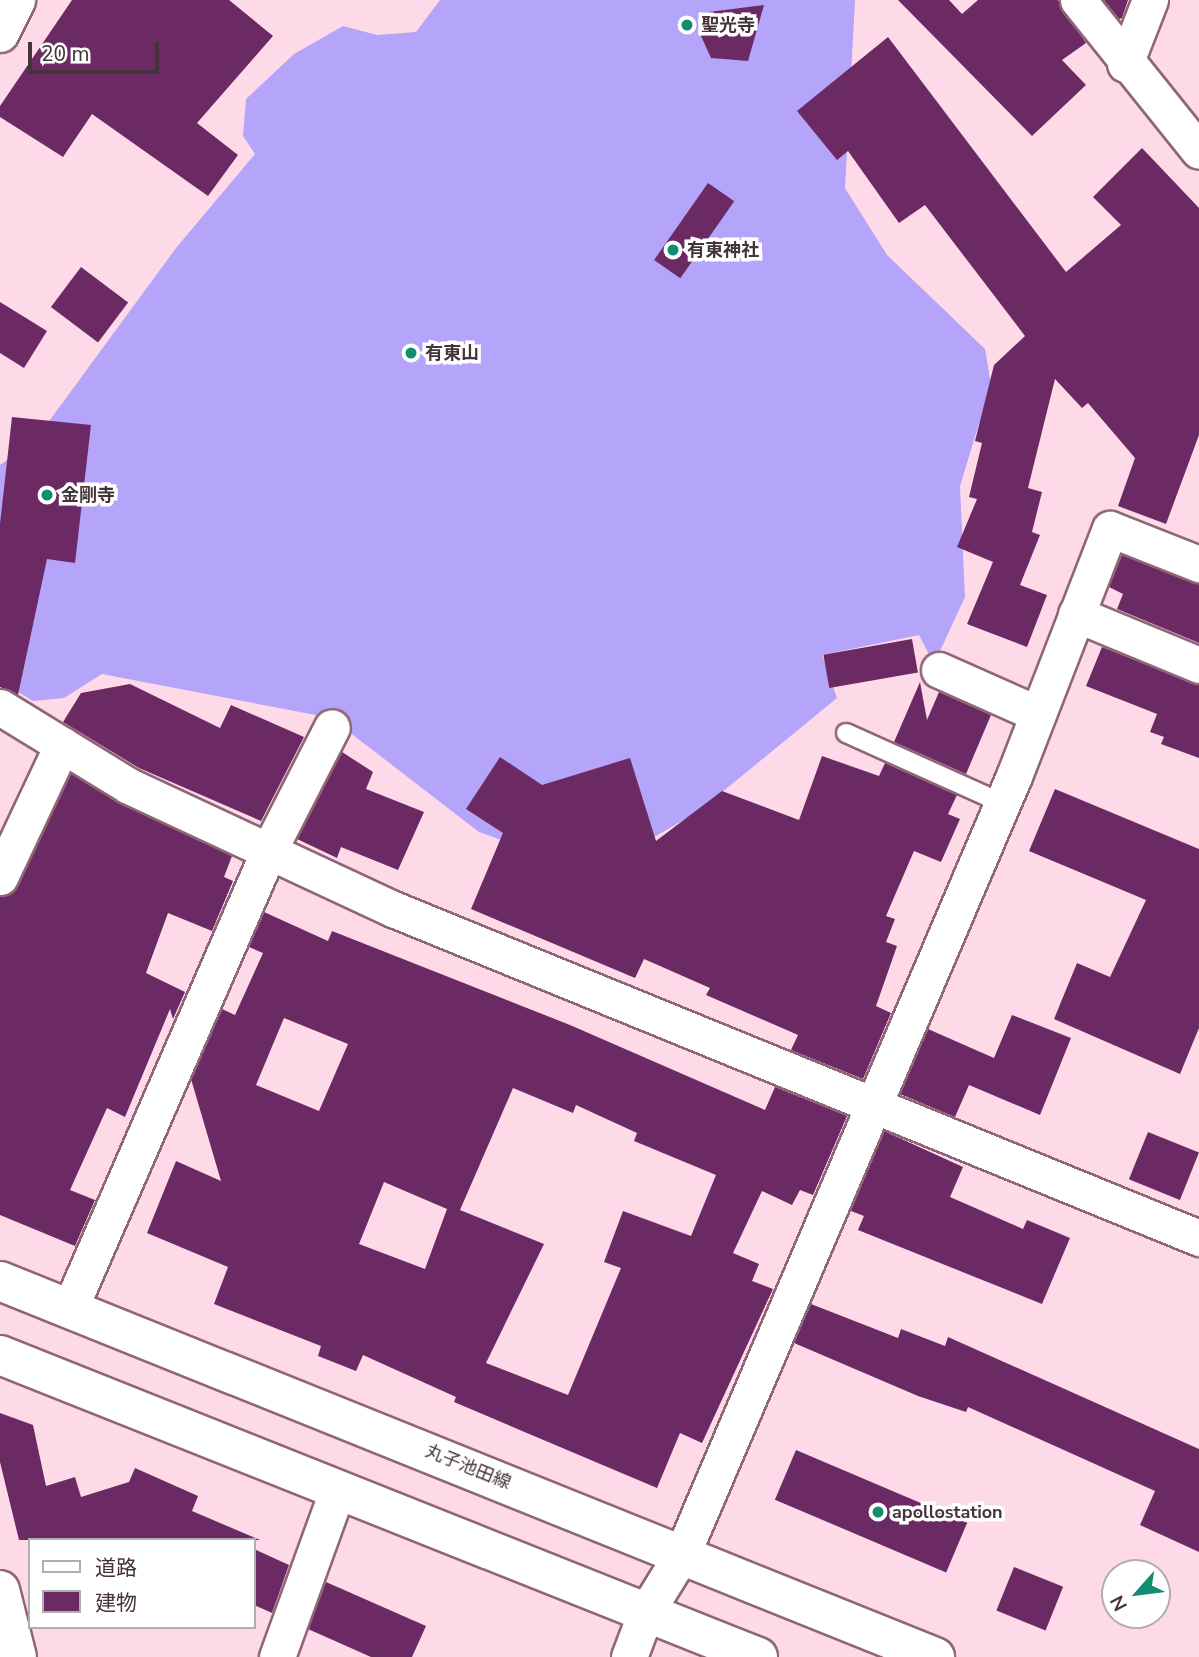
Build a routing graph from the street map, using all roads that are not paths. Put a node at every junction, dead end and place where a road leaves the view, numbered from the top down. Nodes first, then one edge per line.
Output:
1 (1078, 0) edge
2 (1150, 0) edge
3 (1125, 64) junction
4 (1199, 151) edge
5 (1199, 564) edge
6 (1076, 614) junction
7 (1199, 665) edge
8 (939, 670) dead end
9 (0, 707) edge
10 (1038, 714) junction
11 (332, 727) dead end
12 (846, 733) dead end
13 (62, 745) junction
14 (1002, 803) junction
15 (268, 852) junction
16 (0, 877) edge
17 (873, 1104) junction
18 (1199, 1238) edge
19 (0, 1281) edge
20 (70, 1308) junction
21 (0, 1354) edge
22 (337, 1491) junction
23 (682, 1552) junction
24 (0, 1590) edge
25 (646, 1612) junction
26 (17, 1657) edge
27 (277, 1657) edge
28 (629, 1657) edge
29 (758, 1657) edge
30 (935, 1657) edge

1 - 3 street
2 - 3 street
3 - 4 street
5 - 6 street
6 - 7 street
6 - 10 street
8 - 10 street
9 - 13 street
10 - 14 street
11 - 15 street
12 - 14 lane
13 - 15 street
13 - 16 street
14 - 17 street
15 - 17 street
15 - 20 street
17 - 18 street
17 - 23 street
19 - 20 street, 丸子池田線
20 - 23 street, 丸子池田線
21 - 22 street
22 - 25 street
22 - 27 street
23 - 25 street
23 - 30 street, 丸子池田線
24 - 26 street
25 - 28 street
25 - 29 street

